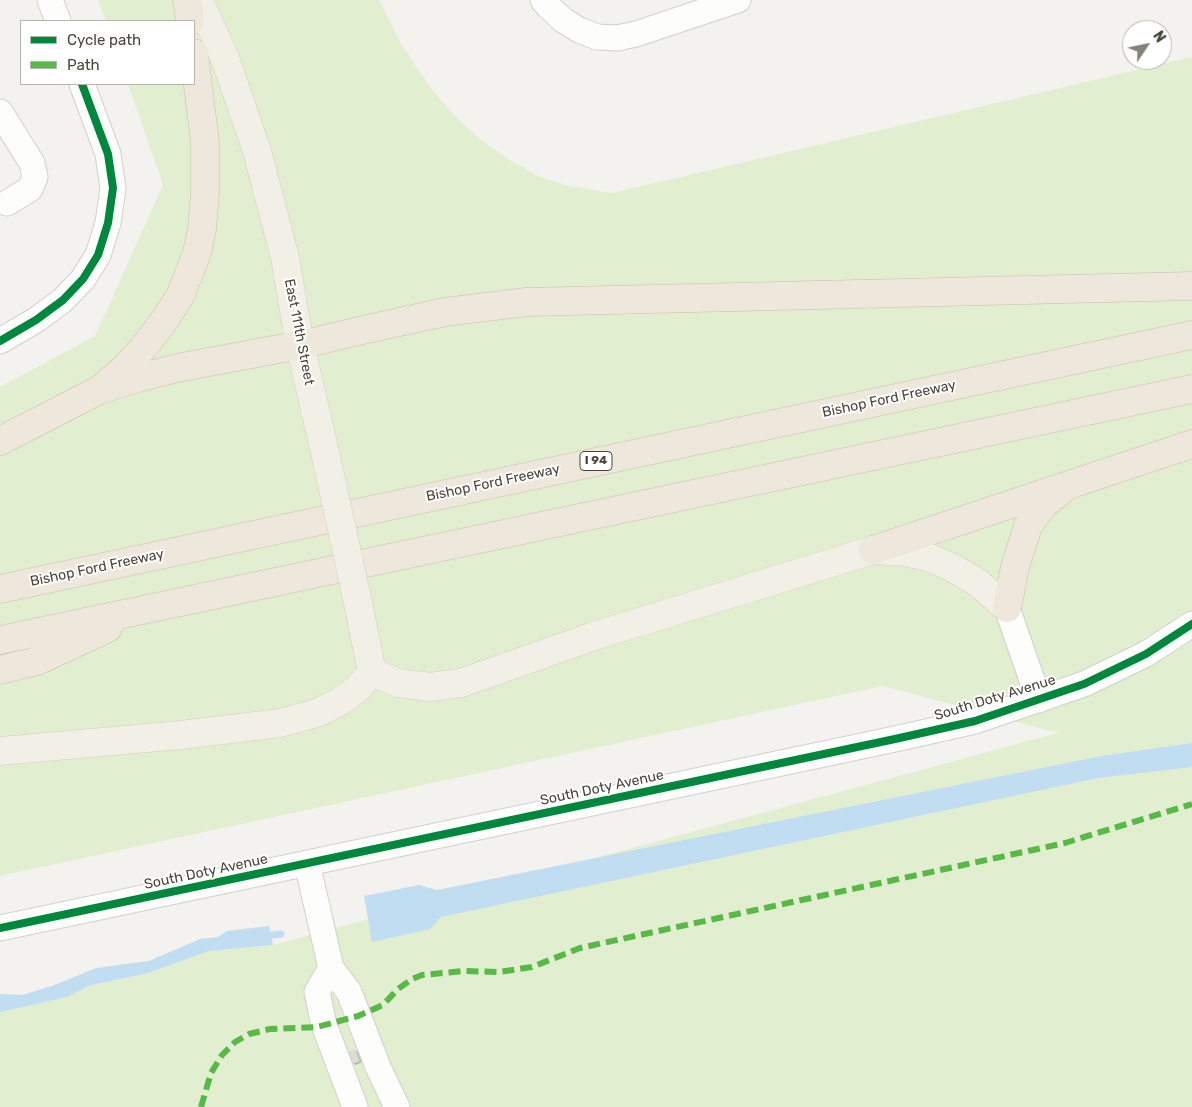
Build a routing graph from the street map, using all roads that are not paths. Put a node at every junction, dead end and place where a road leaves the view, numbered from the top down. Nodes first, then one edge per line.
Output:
1 (50, 0) edge
2 (187, 0) edge
3 (199, 0) edge
4 (543, 0) edge
5 (738, 0) edge
6 (58, 20) edge
7 (190, 20) edge
8 (195, 61) edge
9 (82, 85) edge
10 (0, 112) edge
11 (7, 203) dead end
12 (1192, 286) edge
13 (1192, 335) edge
14 (0, 341) edge
15 (300, 345) junction
16 (1192, 389) edge
17 (99, 390) junction
18 (0, 441) edge
19 (1192, 444) edge
20 (1070, 484) junction
21 (873, 550) junction
22 (0, 589) edge
23 (154, 607) junction
24 (1007, 608) junction
25 (1192, 624) edge
26 (0, 640) edge
27 (0, 670) edge
28 (372, 672) junction
29 (1039, 700) junction
30 (0, 751) edge
31 (308, 863) junction
32 (0, 928) edge
33 (331, 968) junction
34 (355, 1107) edge
35 (397, 1107) edge

1 - 6 street
2 - 7 highway
3 - 15 main road, East 111th Street
4 - 5 street
8 - 17 highway
9 - 14 street
10 - 11 street
12 - 15 highway
13 - 22 highway, Bishop Ford Freeway / I 94
15 - 17 highway
15 - 28 main road, East 111th Street, bridge
16 - 23 highway
17 - 18 highway
19 - 20 highway
20 - 21 highway
20 - 24 highway
21 - 24 main road
21 - 28 main road
23 - 26 highway
23 - 27 highway
24 - 29 street
25 - 29 street, South Doty Avenue
28 - 30 main road
29 - 31 street, South Doty Avenue
31 - 32 street, South Doty Avenue
31 - 33 street
33 - 34 street
33 - 35 street

